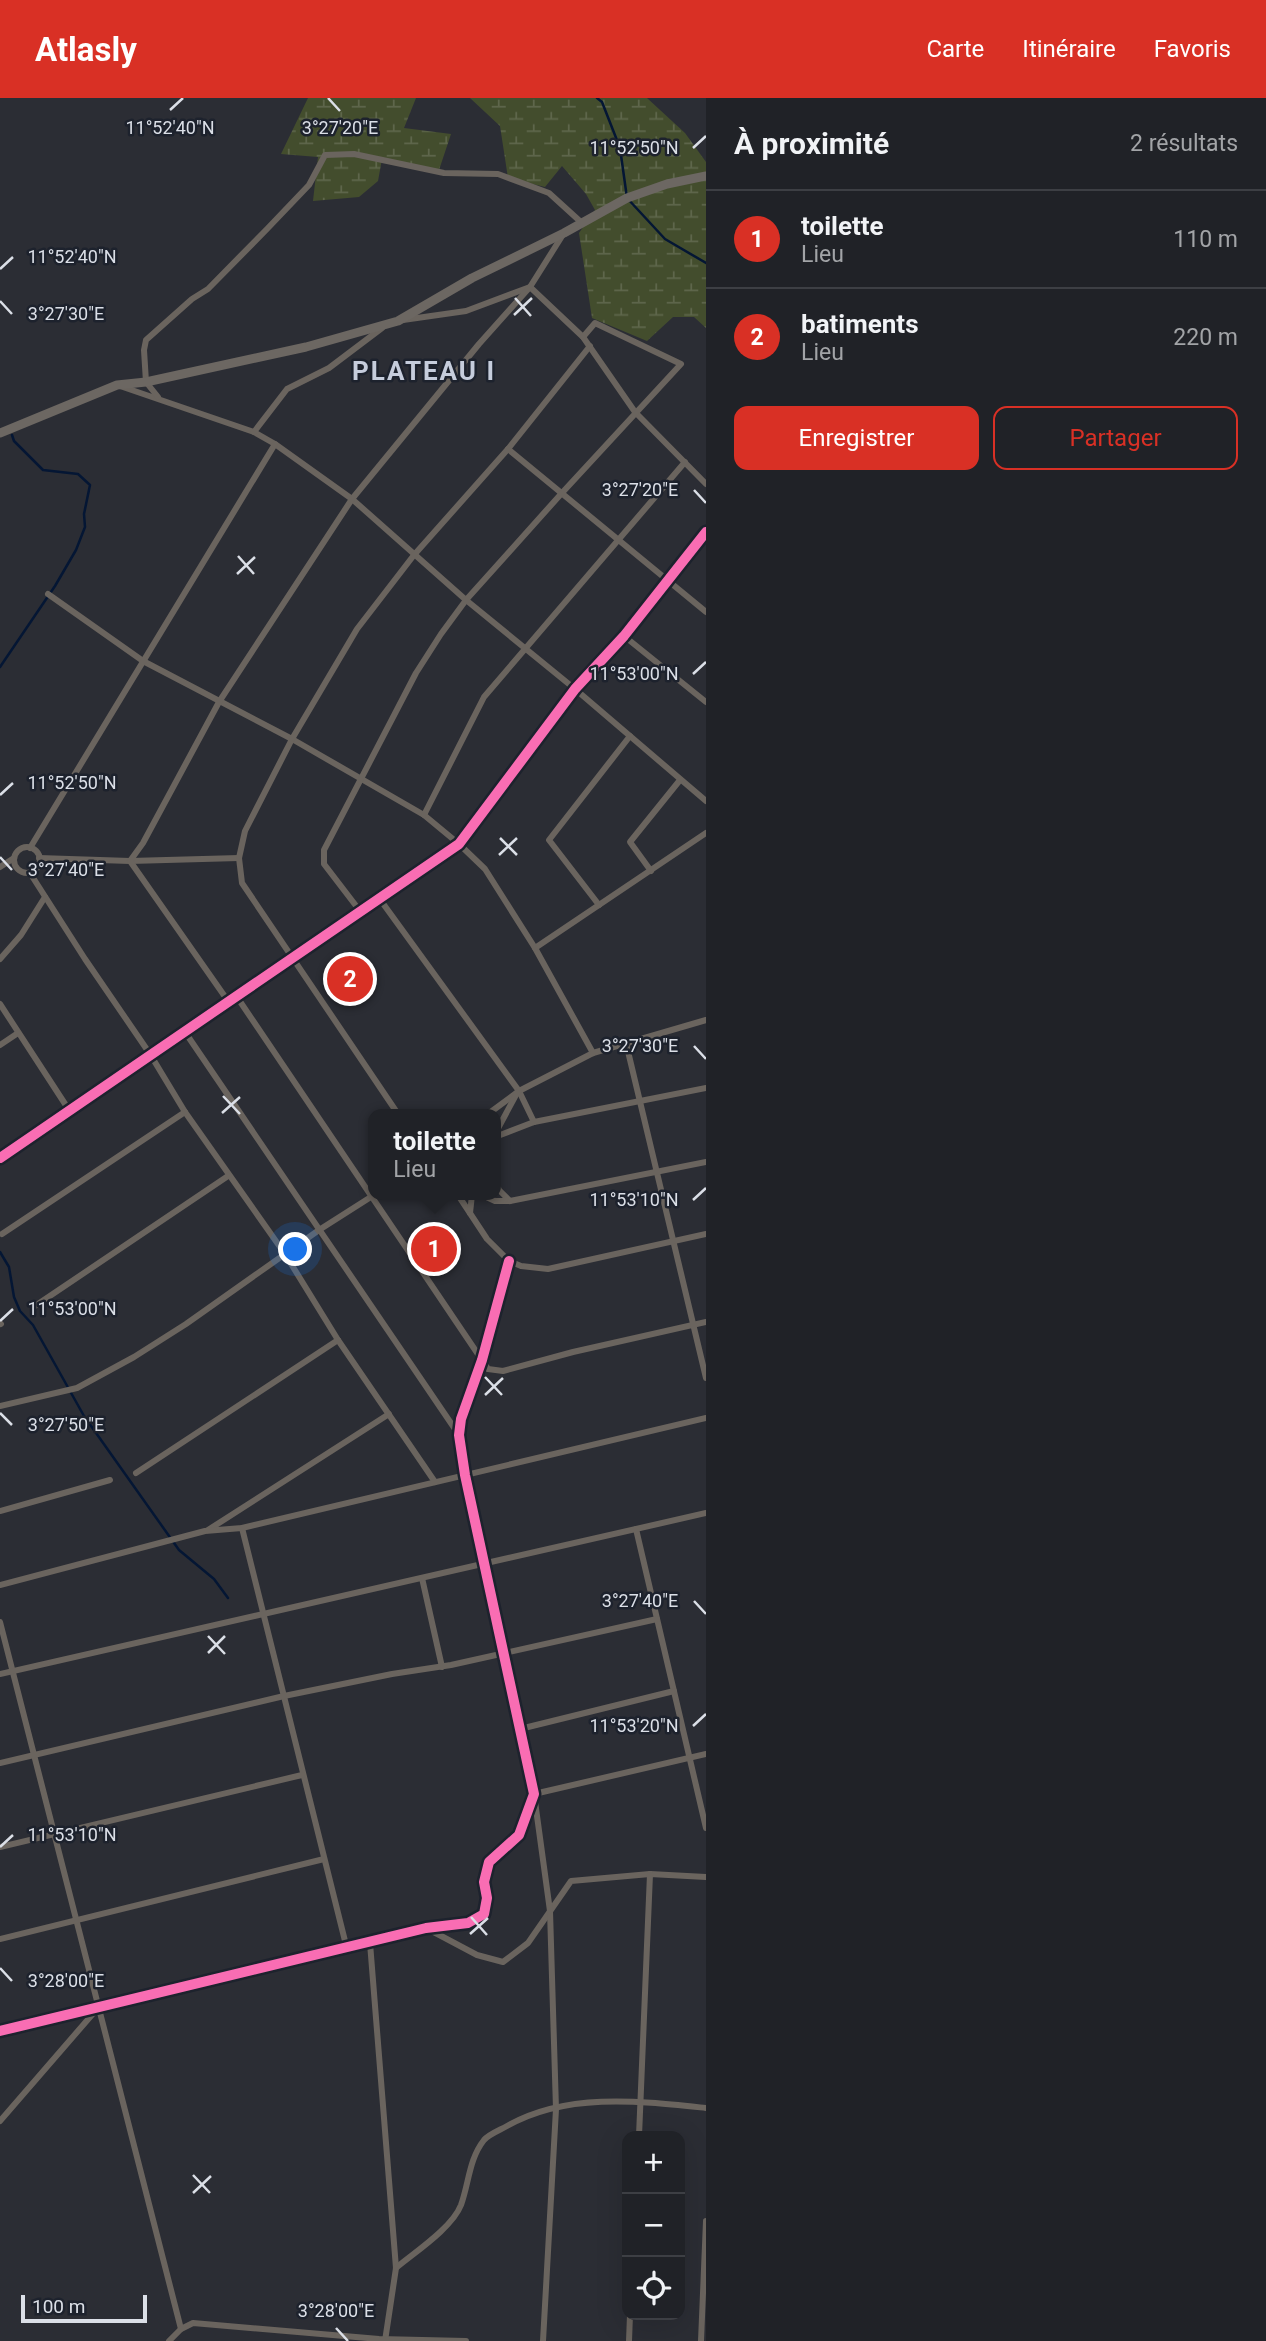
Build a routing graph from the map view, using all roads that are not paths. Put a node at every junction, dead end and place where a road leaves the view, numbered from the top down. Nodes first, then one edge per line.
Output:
1 (706, 176) edge
2 (582, 223) junction
3 (564, 233) junction
4 (530, 287) junction
5 (398, 321) junction
6 (383, 326) junction
7 (583, 337) junction
8 (590, 346) junction
9 (146, 382) junction
10 (117, 385) junction
11 (159, 399) junction
12 (635, 412) junction
13 (254, 432) junction
14 (0, 433) edge
15 (275, 444) junction
16 (509, 449) junction
17 (685, 462) junction
18 (706, 484) edge
19 (561, 494) junction
20 (352, 499) junction
21 (706, 532) edge
22 (619, 540) junction
23 (414, 555) junction
24 (667, 581) junction
25 (48, 594) dead end
26 (466, 600) junction
27 (706, 612) edge
28 (624, 636) junction
29 (525, 648) junction
30 (143, 661) junction
31 (575, 689) junction
32 (219, 702) junction
33 (706, 702) edge
34 (630, 736) junction
35 (292, 739) junction
36 (362, 780) junction
37 (680, 780) junction
38 (706, 802) edge
39 (424, 815) junction
40 (706, 834) edge
41 (459, 844) junction
42 (30, 848) junction
43 (14, 858) junction
44 (39, 858) junction
45 (239, 858) junction
46 (130, 861) junction
47 (0, 867) edge
48 (651, 871) junction
49 (30, 873) junction
50 (45, 897) junction
51 (379, 898) junction
52 (599, 905) junction
53 (360, 911) junction
54 (535, 948) junction
55 (292, 957) junction
56 (0, 959) edge
57 (237, 997) junction
58 (228, 1001) junction
59 (0, 1004) edge
60 (706, 1020) edge
61 (18, 1032) junction
62 (185, 1032) junction
63 (626, 1043) junction
64 (0, 1045) edge
65 (593, 1053) junction
66 (150, 1054) junction
67 (706, 1088) edge
68 (519, 1091) junction
69 (639, 1102) junction
70 (395, 1109) edge
71 (495, 1109) edge
72 (69, 1110) junction
73 (185, 1112) junction
74 (534, 1122) junction
75 (501, 1125) edge
76 (501, 1134) edge
77 (0, 1158) edge
78 (706, 1162) edge
79 (657, 1173) junction
80 (228, 1176) junction
81 (368, 1188) edge
82 (501, 1192) edge
83 (368, 1198) edge
84 (376, 1200) edge
85 (461, 1200) edge
86 (471, 1200) edge
87 (493, 1200) edge
88 (510, 1201) junction
89 (470, 1213) junction
90 (319, 1230) junction
91 (2, 1234) edge
92 (706, 1234) edge
93 (674, 1242) junction
94 (285, 1254) junction
95 (509, 1261) junction
96 (35, 1306) dead end
97 (706, 1322) edge
98 (694, 1324) junction
99 (338, 1340) junction
100 (482, 1360) junction
101 (706, 1378) edge
102 (0, 1406) edge
103 (389, 1414) junction
104 (706, 1418) edge
105 (459, 1435) junction
106 (136, 1473) dead end
107 (465, 1475) junction
108 (110, 1480) dead end
109 (435, 1482) junction
110 (0, 1511) edge
111 (706, 1513) edge
112 (242, 1528) junction
113 (636, 1529) junction
114 (205, 1531) junction
115 (484, 1564) junction
116 (422, 1578) junction
117 (0, 1585) edge
118 (263, 1614) junction
119 (657, 1619) junction
120 (0, 1622) edge
121 (504, 1653) junction
122 (442, 1667) junction
123 (12, 1671) junction
124 (0, 1674) edge
125 (674, 1691) junction
126 (284, 1696) junction
127 (520, 1729) junction
128 (706, 1754) edge
129 (34, 1755) junction
130 (690, 1758) junction
131 (0, 1763) edge
132 (302, 1775) junction
133 (534, 1794) junction
134 (706, 1828) edge
135 (54, 1835) junction
136 (0, 1847) edge
137 (324, 1859) junction
138 (650, 1874) junction
139 (706, 1877) edge
140 (550, 1911) junction
141 (76, 1920) junction
142 (426, 1928) junction
143 (0, 1939) edge
144 (370, 1943) junction
145 (347, 1949) junction
146 (98, 2008) junction
147 (0, 2031) edge
148 (641, 2101) junction
149 (706, 2108) edge
150 (556, 2109) junction
151 (0, 2121) edge
152 (639, 2131) edge
153 (706, 2221) edge
154 (396, 2268) junction
155 (630, 2320) edge
156 (181, 2329) junction
157 (385, 2340) edge
158 (169, 2341) edge
159 (467, 2341) edge
160 (543, 2341) edge
161 (629, 2341) edge
162 (701, 2341) edge

1 - 2 street
2 - 3 street
2 - 9 street
3 - 4 street
3 - 5 street
4 - 5 street
4 - 7 street
4 - 20 street
5 - 6 street
6 - 9 street
6 - 13 street
7 - 8 street
7 - 12 street
8 - 12 street
8 - 16 street
9 - 10 street
9 - 11 street
10 - 11 street
10 - 14 street
11 - 13 street
12 - 17 street
12 - 19 street
13 - 15 street
15 - 20 street
15 - 30 street
16 - 19 street
16 - 23 street
17 - 18 street
17 - 22 street
19 - 22 street
19 - 26 street
20 - 23 street
20 - 32 street
21 - 24 street
22 - 24 street
22 - 29 street
23 - 26 street
23 - 35 street
24 - 27 street
24 - 28 street
25 - 30 street
26 - 29 street
26 - 36 street
28 - 31 street
28 - 33 street
29 - 31 street
29 - 39 street
30 - 32 street
30 - 42 street
31 - 34 street
31 - 41 street
32 - 35 street
32 - 46 street
34 - 37 street
34 - 52 street
35 - 36 street
35 - 45 street
36 - 39 street
36 - 53 street
37 - 38 street
37 - 48 street
39 - 41 street
40 - 48 street
41 - 51 street
41 - 54 street
42 - 43 street
42 - 44 street
43 - 47 street
43 - 49 street
44 - 46 street
44 - 49 street
45 - 46 street
45 - 55 street
46 - 58 street
48 - 52 street
49 - 50 street
50 - 56 street
50 - 66 street
51 - 53 street
51 - 68 street
52 - 54 street
53 - 55 street
54 - 65 street
55 - 57 street
55 - 70 street
57 - 58 street
57 - 81 street
58 - 62 street
59 - 61 street
60 - 63 street
61 - 64 street
61 - 72 street
62 - 66 street
62 - 90 street
63 - 65 street
63 - 69 street
65 - 68 street
66 - 72 street
66 - 73 street
67 - 69 street
68 - 71 street
68 - 74 street
68 - 75 street
69 - 74 street
69 - 79 street
72 - 77 street
73 - 80 street
73 - 91 street
74 - 76 street
78 - 79 street
79 - 88 street
79 - 93 street
80 - 94 street
80 - 96 street
82 - 88 street
83 - 90 street
84 - 100 street
85 - 89 street
86 - 89 street
87 - 88 street
89 - 95 street
90 - 94 street
90 - 105 street
92 - 93 street
93 - 95 street
93 - 98 street
94 - 99 street
94 - 102 street
95 - 100 street
97 - 98 street
98 - 100 street
98 - 101 street
99 - 103 street
99 - 106 street
100 - 105 street
103 - 109 street
103 - 114 street
104 - 107 street
105 - 107 street
107 - 109 street
107 - 115 street
108 - 110 street
109 - 112 street
111 - 113 street
112 - 114 street
112 - 118 street
113 - 115 street
113 - 119 street
114 - 117 street
115 - 116 street
115 - 121 street
116 - 118 street
116 - 122 street
118 - 123 street
118 - 126 street
119 - 121 street
119 - 125 street
120 - 123 street
121 - 122 street
121 - 127 street
122 - 126 street
123 - 124 street
123 - 129 street
125 - 127 street
125 - 130 street
126 - 129 street
126 - 132 street
127 - 133 street
128 - 130 street
129 - 131 street
129 - 135 street
130 - 133 street
130 - 134 street
132 - 135 street
132 - 137 street
133 - 140 street
133 - 142 street
135 - 136 street
135 - 141 street
137 - 141 street
137 - 145 street
138 - 139 street
138 - 140 street
138 - 148 street
140 - 142 street
140 - 150 street
141 - 143 street
141 - 146 street
142 - 144 street
144 - 145 street
144 - 154 street
145 - 146 street
146 - 147 street
146 - 151 street
146 - 156 street
148 - 149 street
148 - 150 street
148 - 152 street
150 - 154 street
150 - 160 street
153 - 162 street
154 - 157 street
155 - 161 street
156 - 157 street
156 - 158 street
157 - 159 street

